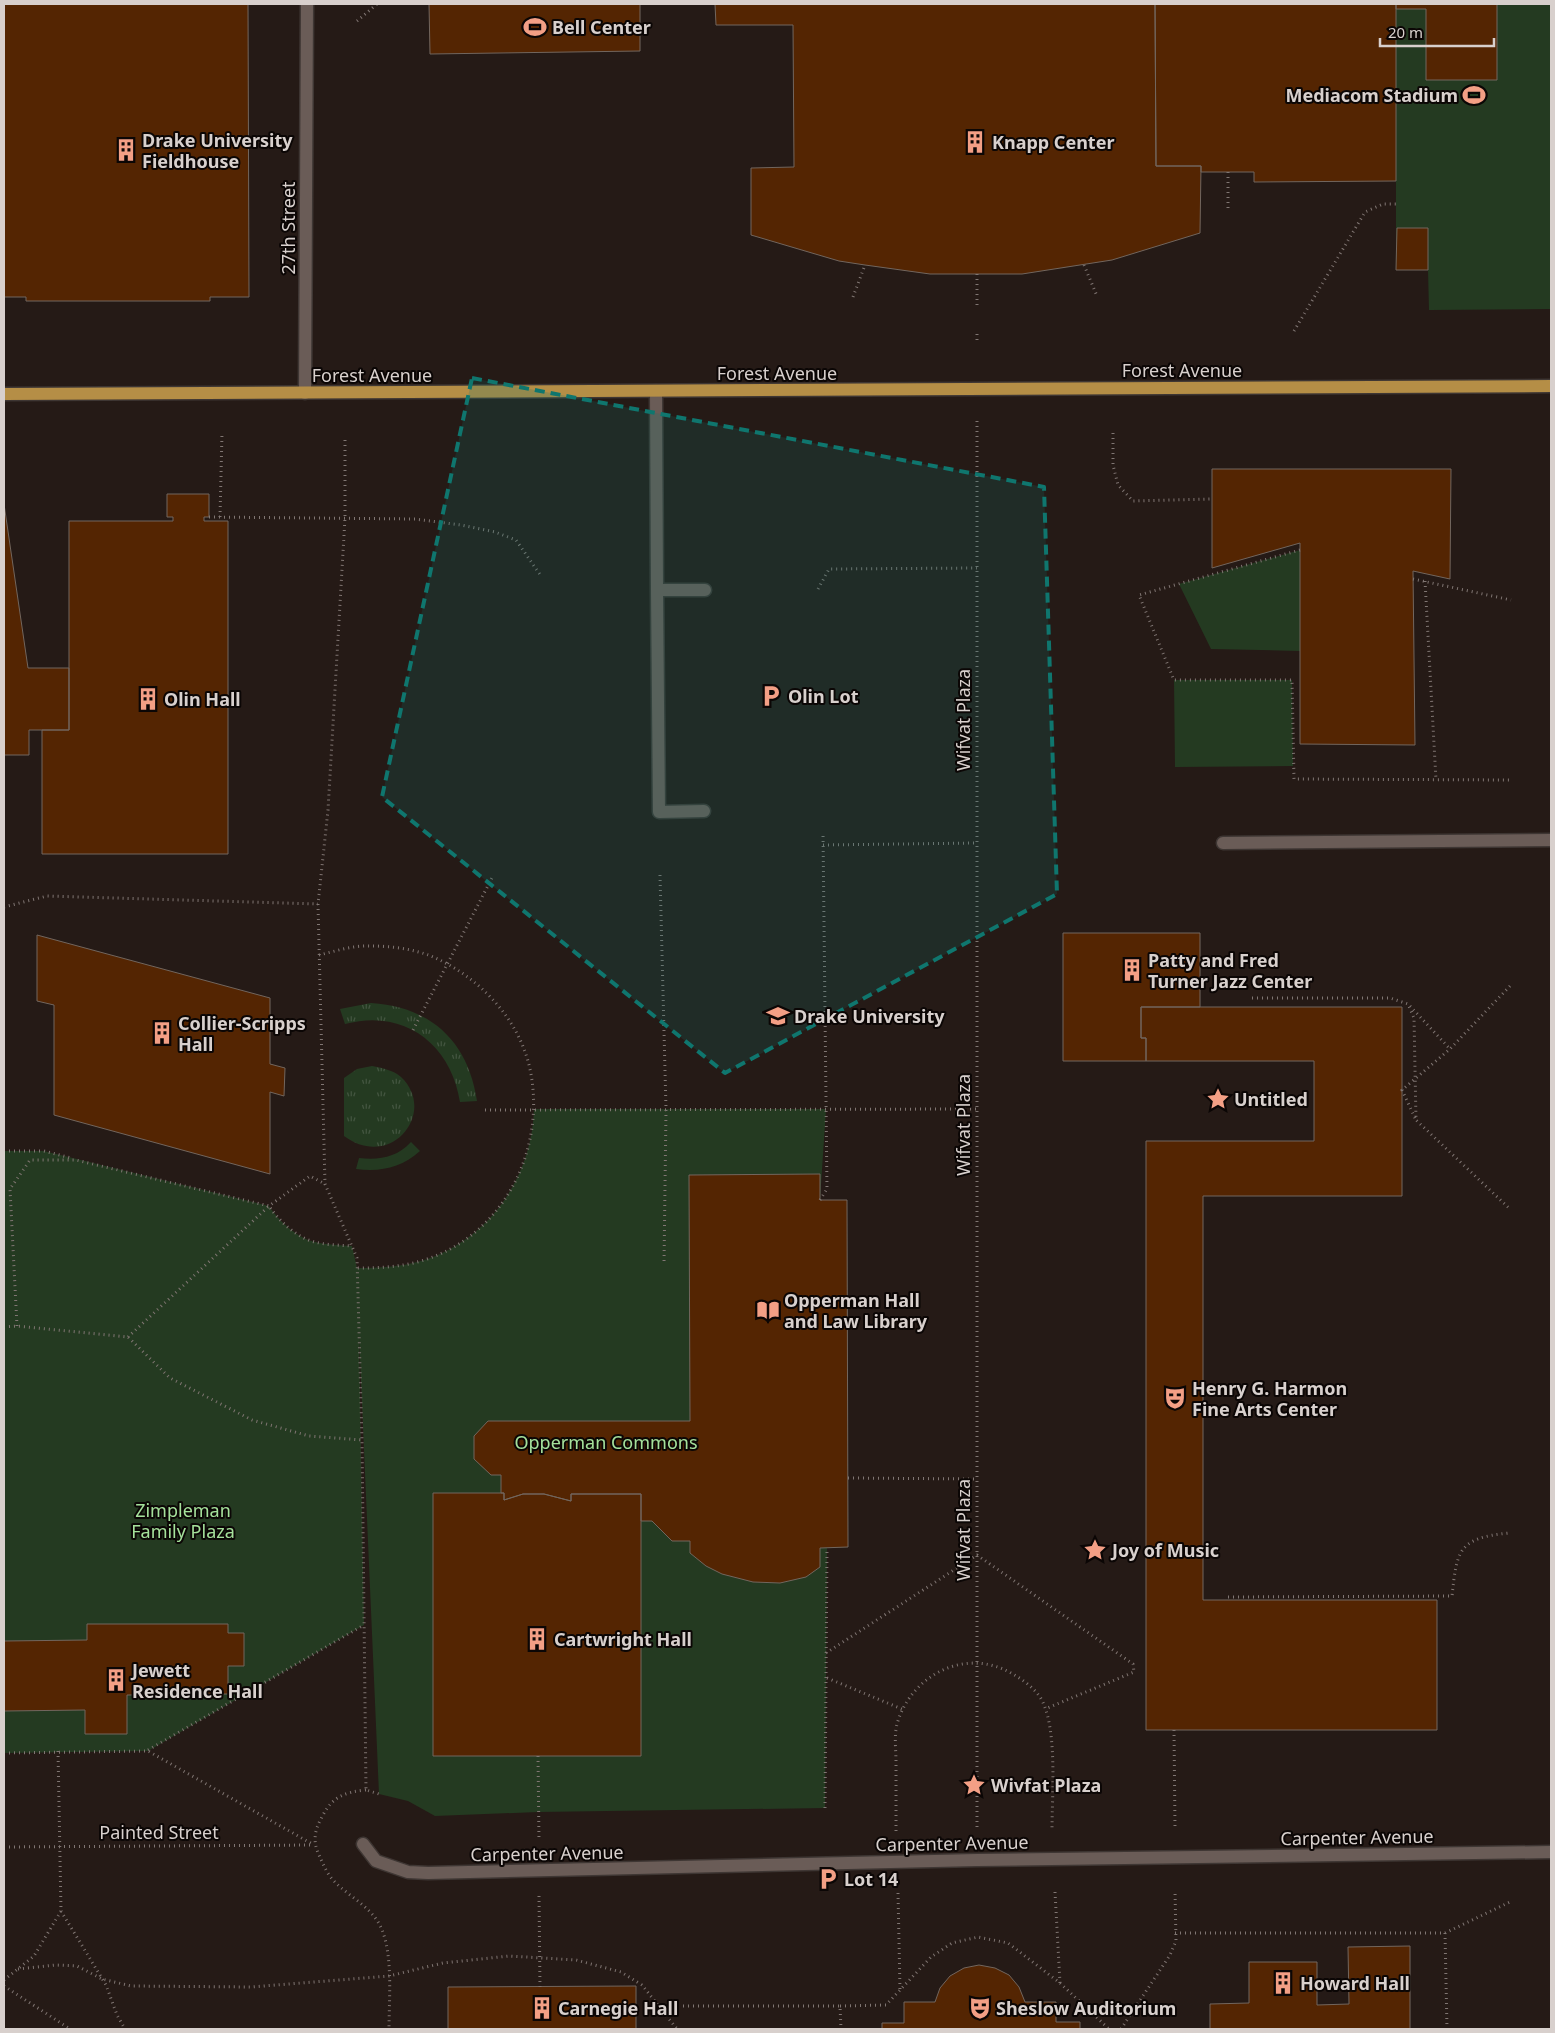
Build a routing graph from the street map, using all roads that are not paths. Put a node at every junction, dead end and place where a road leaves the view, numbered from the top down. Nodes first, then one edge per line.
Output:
1 (307, 4) edge
2 (1551, 386) edge
3 (656, 391) junction
4 (305, 393) junction
5 (4, 394) edge
6 (657, 590) junction
7 (705, 590) dead end
8 (704, 811) dead end
9 (1551, 840) edge
10 (1223, 843) dead end
11 (363, 1844) dead end
12 (1551, 1852) edge

1 - 4 street, 27th Street
2 - 3 main road, Forest Avenue
3 - 4 main road, Forest Avenue
3 - 6 street
4 - 5 main road, Forest Avenue
6 - 7 street
6 - 8 street
9 - 10 street
11 - 12 street, Carpenter Avenue

